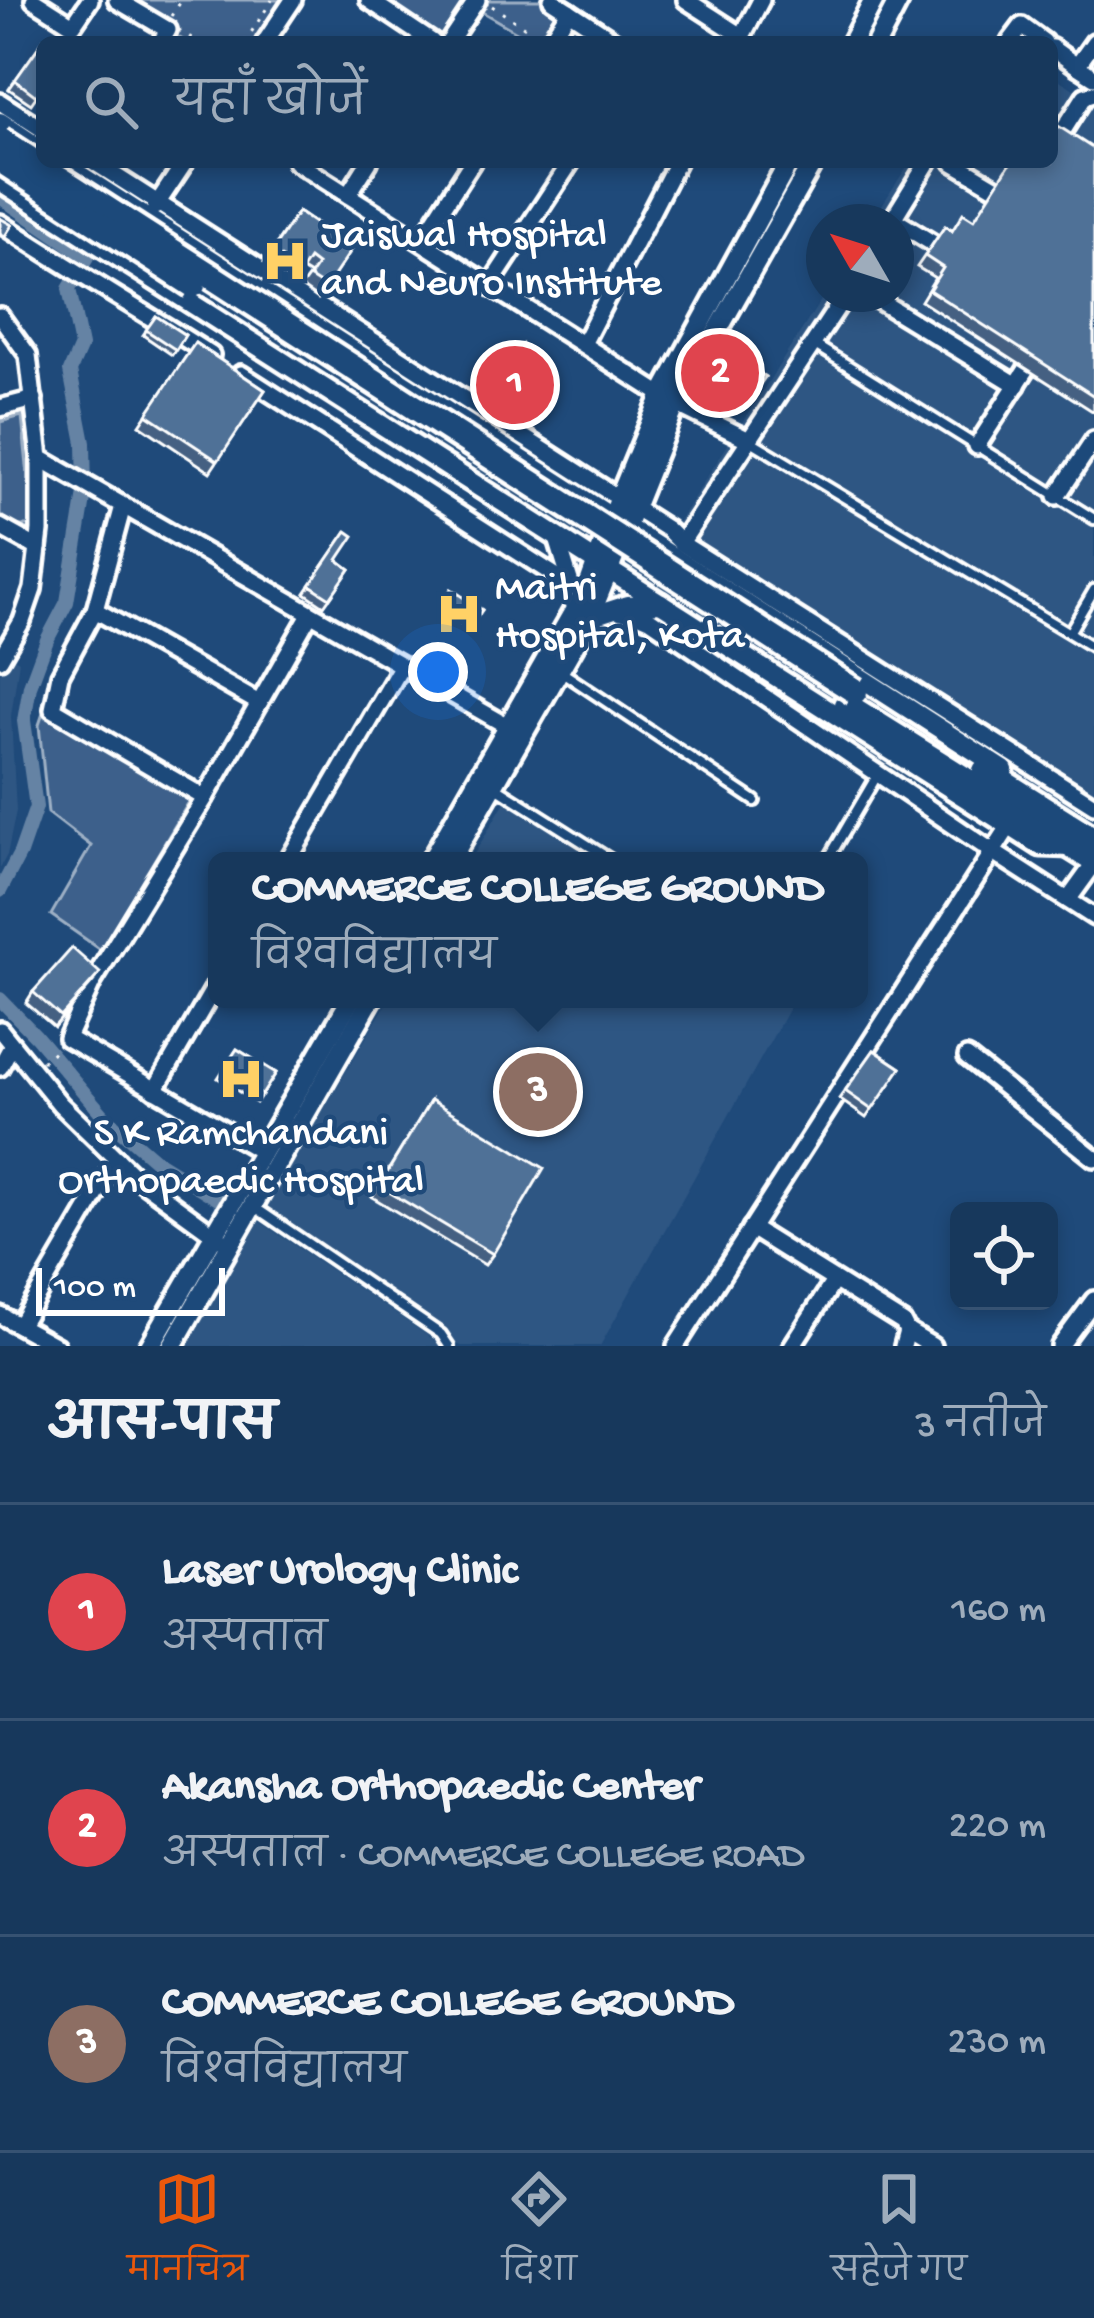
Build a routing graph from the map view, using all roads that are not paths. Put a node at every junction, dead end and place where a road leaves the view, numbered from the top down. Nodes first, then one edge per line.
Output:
1 (34, 0) edge
2 (90, 0) edge
3 (117, 0) edge
4 (293, 0) edge
5 (369, 0) edge
6 (480, 0) edge
7 (552, 0) edge
8 (686, 0) edge
9 (760, 0) edge
10 (874, 0) edge
11 (899, 0) edge
12 (569, 11) junction
13 (856, 34) edge
14 (164, 36) edge
15 (272, 36) edge
16 (423, 36) edge
17 (453, 36) edge
18 (548, 36) edge
19 (607, 36) edge
20 (736, 36) edge
21 (742, 36) edge
22 (882, 36) edge
23 (1094, 42) edge
24 (1058, 52) edge
25 (1077, 66) junction
26 (1094, 77) edge
27 (1094, 93) edge
28 (0, 102) edge
29 (0, 122) edge
30 (36, 125) edge
31 (1058, 139) edge
32 (0, 140) edge
33 (36, 146) edge
34 (0, 160) edge
35 (36, 164) edge
36 (43, 168) edge
37 (71, 168) edge
38 (101, 168) edge
39 (181, 168) edge
40 (305, 168) edge
41 (366, 168) edge
42 (468, 168) edge
43 (567, 168) edge
44 (674, 168) edge
45 (786, 168) edge
46 (809, 168) edge
47 (921, 168) edge
48 (963, 168) edge
49 (0, 181) edge
50 (1031, 182) edge
51 (348, 195) junction
52 (901, 204) edge
53 (152, 211) junction
54 (0, 223) edge
55 (914, 233) edge
56 (421, 241) junction
57 (967, 264) edge
58 (490, 286) junction
59 (834, 312) edge
60 (897, 312) edge
61 (0, 316) edge
62 (1048, 336) edge
63 (583, 344) junction
64 (814, 344) junction
65 (1017, 385) junction
66 (34, 399) junction
67 (669, 399) junction
68 (0, 408) edge
69 (749, 440) junction
70 (1094, 440) edge
71 (977, 446) junction
72 (40, 458) junction
73 (577, 485) junction
74 (1057, 496) junction
75 (627, 505) junction
76 (123, 506) junction
77 (1094, 519) edge
78 (619, 524) junction
79 (0, 527) edge
80 (556, 536) junction
81 (681, 543) junction
82 (38, 548) junction
83 (603, 565) junction
84 (1094, 590) edge
85 (595, 603) junction
86 (652, 603) junction
87 (95, 610) junction
88 (310, 614) junction
89 (7, 630) edge
90 (1070, 632) junction
91 (1094, 648) edge
92 (0, 659) edge
93 (401, 667) junction
94 (559, 670) junction
95 (851, 698) junction
96 (259, 703) junction
97 (516, 730) junction
98 (878, 774) junction
99 (494, 784) junction
100 (205, 798) junction
101 (755, 801) dead end
102 (1094, 804) edge
103 (1002, 838) junction
104 (1084, 844) edge
105 (293, 852) edge
106 (437, 852) edge
107 (455, 852) edge
108 (599, 852) edge
109 (832, 852) edge
110 (1068, 900) junction
111 (1094, 916) edge
112 (208, 999) edge
113 (346, 1008) edge
114 (366, 1008) edge
115 (0, 1030) edge
116 (12, 1045) junction
117 (968, 1057) dead end
118 (0, 1066) edge
119 (155, 1090) junction
120 (262, 1152) junction
121 (1094, 1158) edge
122 (117, 1159) junction
123 (253, 1207) junction
124 (751, 1228) junction
125 (222, 1240) junction
126 (834, 1281) junction
127 (1094, 1300) edge
128 (0, 1315) edge
129 (20, 1324) junction
130 (905, 1339) edge
131 (56, 1346) edge
132 (150, 1346) edge
133 (172, 1346) edge
134 (449, 1346) edge
135 (676, 1346) edge
136 (792, 1346) edge
137 (932, 1346) edge
138 (1060, 1346) edge

1 - 2 street
3 - 14 street
4 - 15 street
5 - 16 street
6 - 17 street
7 - 12 street
8 - 20 street
9 - 21 street
10 - 13 street
11 - 22 street
12 - 18 street
12 - 19 street
23 - 25 street
24 - 25 street
25 - 26 street
27 - 31 street
28 - 30 street
29 - 33 street
32 - 35 main road, bridge
34 - 95 main road, bridge
36 - 95 main road, bridge
37 - 53 street
38 - 53 street
39 - 53 street
40 - 51 street
41 - 51 street
42 - 56 street
43 - 58 street
44 - 63 street
45 - 67 street
46 - 67 street
47 - 52 street
48 - 50 street
49 - 80 street
51 - 56 street
53 - 73 street
54 - 85 street
55 - 57 street
56 - 58 street
58 - 63 street
59 - 64 street
60 - 65 street
61 - 66 street
62 - 65 street
63 - 67 street
64 - 69 street
64 - 71 lane
65 - 71 street
66 - 68 street
66 - 72 street
67 - 69 street
67 - 75 street
69 - 81 street
69 - 90 lane
70 - 74 street
71 - 74 lane
72 - 76 street
72 - 82 street
73 - 75 street
73 - 78 street
74 - 77 lane
75 - 78 street
75 - 81 street
76 - 87 street
76 - 88 street
78 - 83 street
78 - 104 street
79 - 82 street
80 - 83 street
80 - 85 street
81 - 102 street
82 - 89 street
83 - 85 street
83 - 86 street
84 - 90 lane
85 - 86 street
85 - 94 street
85 - 97 street
85 - 98 street
86 - 103 street
87 - 96 street
87 - 100 street
88 - 93 street
88 - 96 street
89 - 92 street
90 - 91 lane
93 - 97 street
93 - 105 street
94 - 97 street
94 - 101 lane
95 - 104 main road
96 - 100 street
97 - 99 street
97 - 106 street
98 - 103 street
98 - 109 lane
99 - 107 street
99 - 108 lane
100 - 119 street
102 - 104 lane
103 - 104 street
103 - 110 street
103 - 124 street
104 - 110 street
110 - 111 street
112 - 119 street
113 - 120 street
114 - 123 street
115 - 116 street
116 - 118 street
116 - 122 street
117 - 121 street
119 - 120 street
120 - 125 street
122 - 125 street
122 - 129 street
123 - 125 street
123 - 134 lane
124 - 126 street
124 - 135 street
125 - 132 street
125 - 133 street
126 - 130 street
126 - 136 street
127 - 138 street
128 - 129 street
129 - 131 street
130 - 137 street

